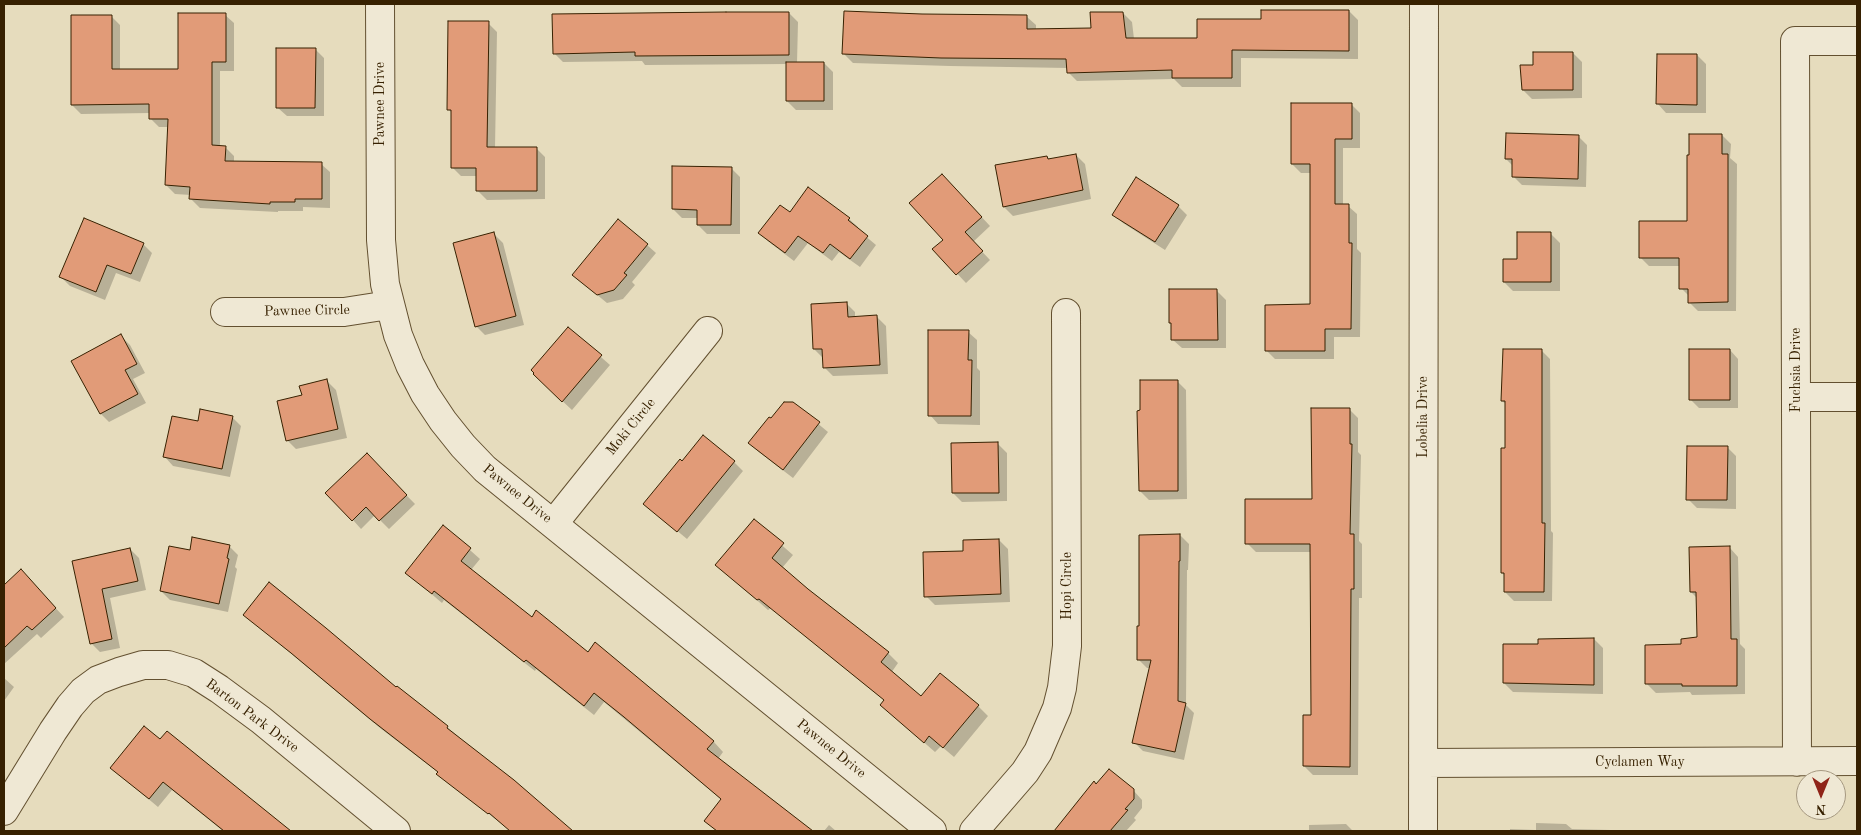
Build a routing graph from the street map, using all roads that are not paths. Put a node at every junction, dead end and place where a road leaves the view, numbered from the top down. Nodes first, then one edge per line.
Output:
1 (380, 4) edge
2 (1424, 4) edge
3 (1857, 41) edge
4 (389, 305) junction
5 (225, 312) dead end
6 (1066, 313) dead end
7 (708, 331) dead end
8 (1796, 397) junction
9 (1857, 397) edge
10 (554, 523) junction
11 (1857, 761) edge
12 (1797, 762) junction
13 (1423, 763) junction
14 (4, 811) edge
15 (396, 831) edge
16 (932, 831) edge
17 (974, 831) edge
18 (1423, 831) edge

1 - 4 street, Pawnee Drive
2 - 13 street, Lobelia Drive
3 - 8 street, Fuchsia Drive
4 - 5 street, Pawnee Circle
4 - 10 street, Pawnee Drive
6 - 17 street, Hopi Circle
7 - 10 street, Moki Circle
8 - 9 street
8 - 12 street, Fuchsia Drive
10 - 16 street, Pawnee Drive
11 - 12 street, Cyclamen Way
12 - 13 street, Cyclamen Way
13 - 18 street, Lobelia Drive
14 - 15 street, Barton Park Drive

